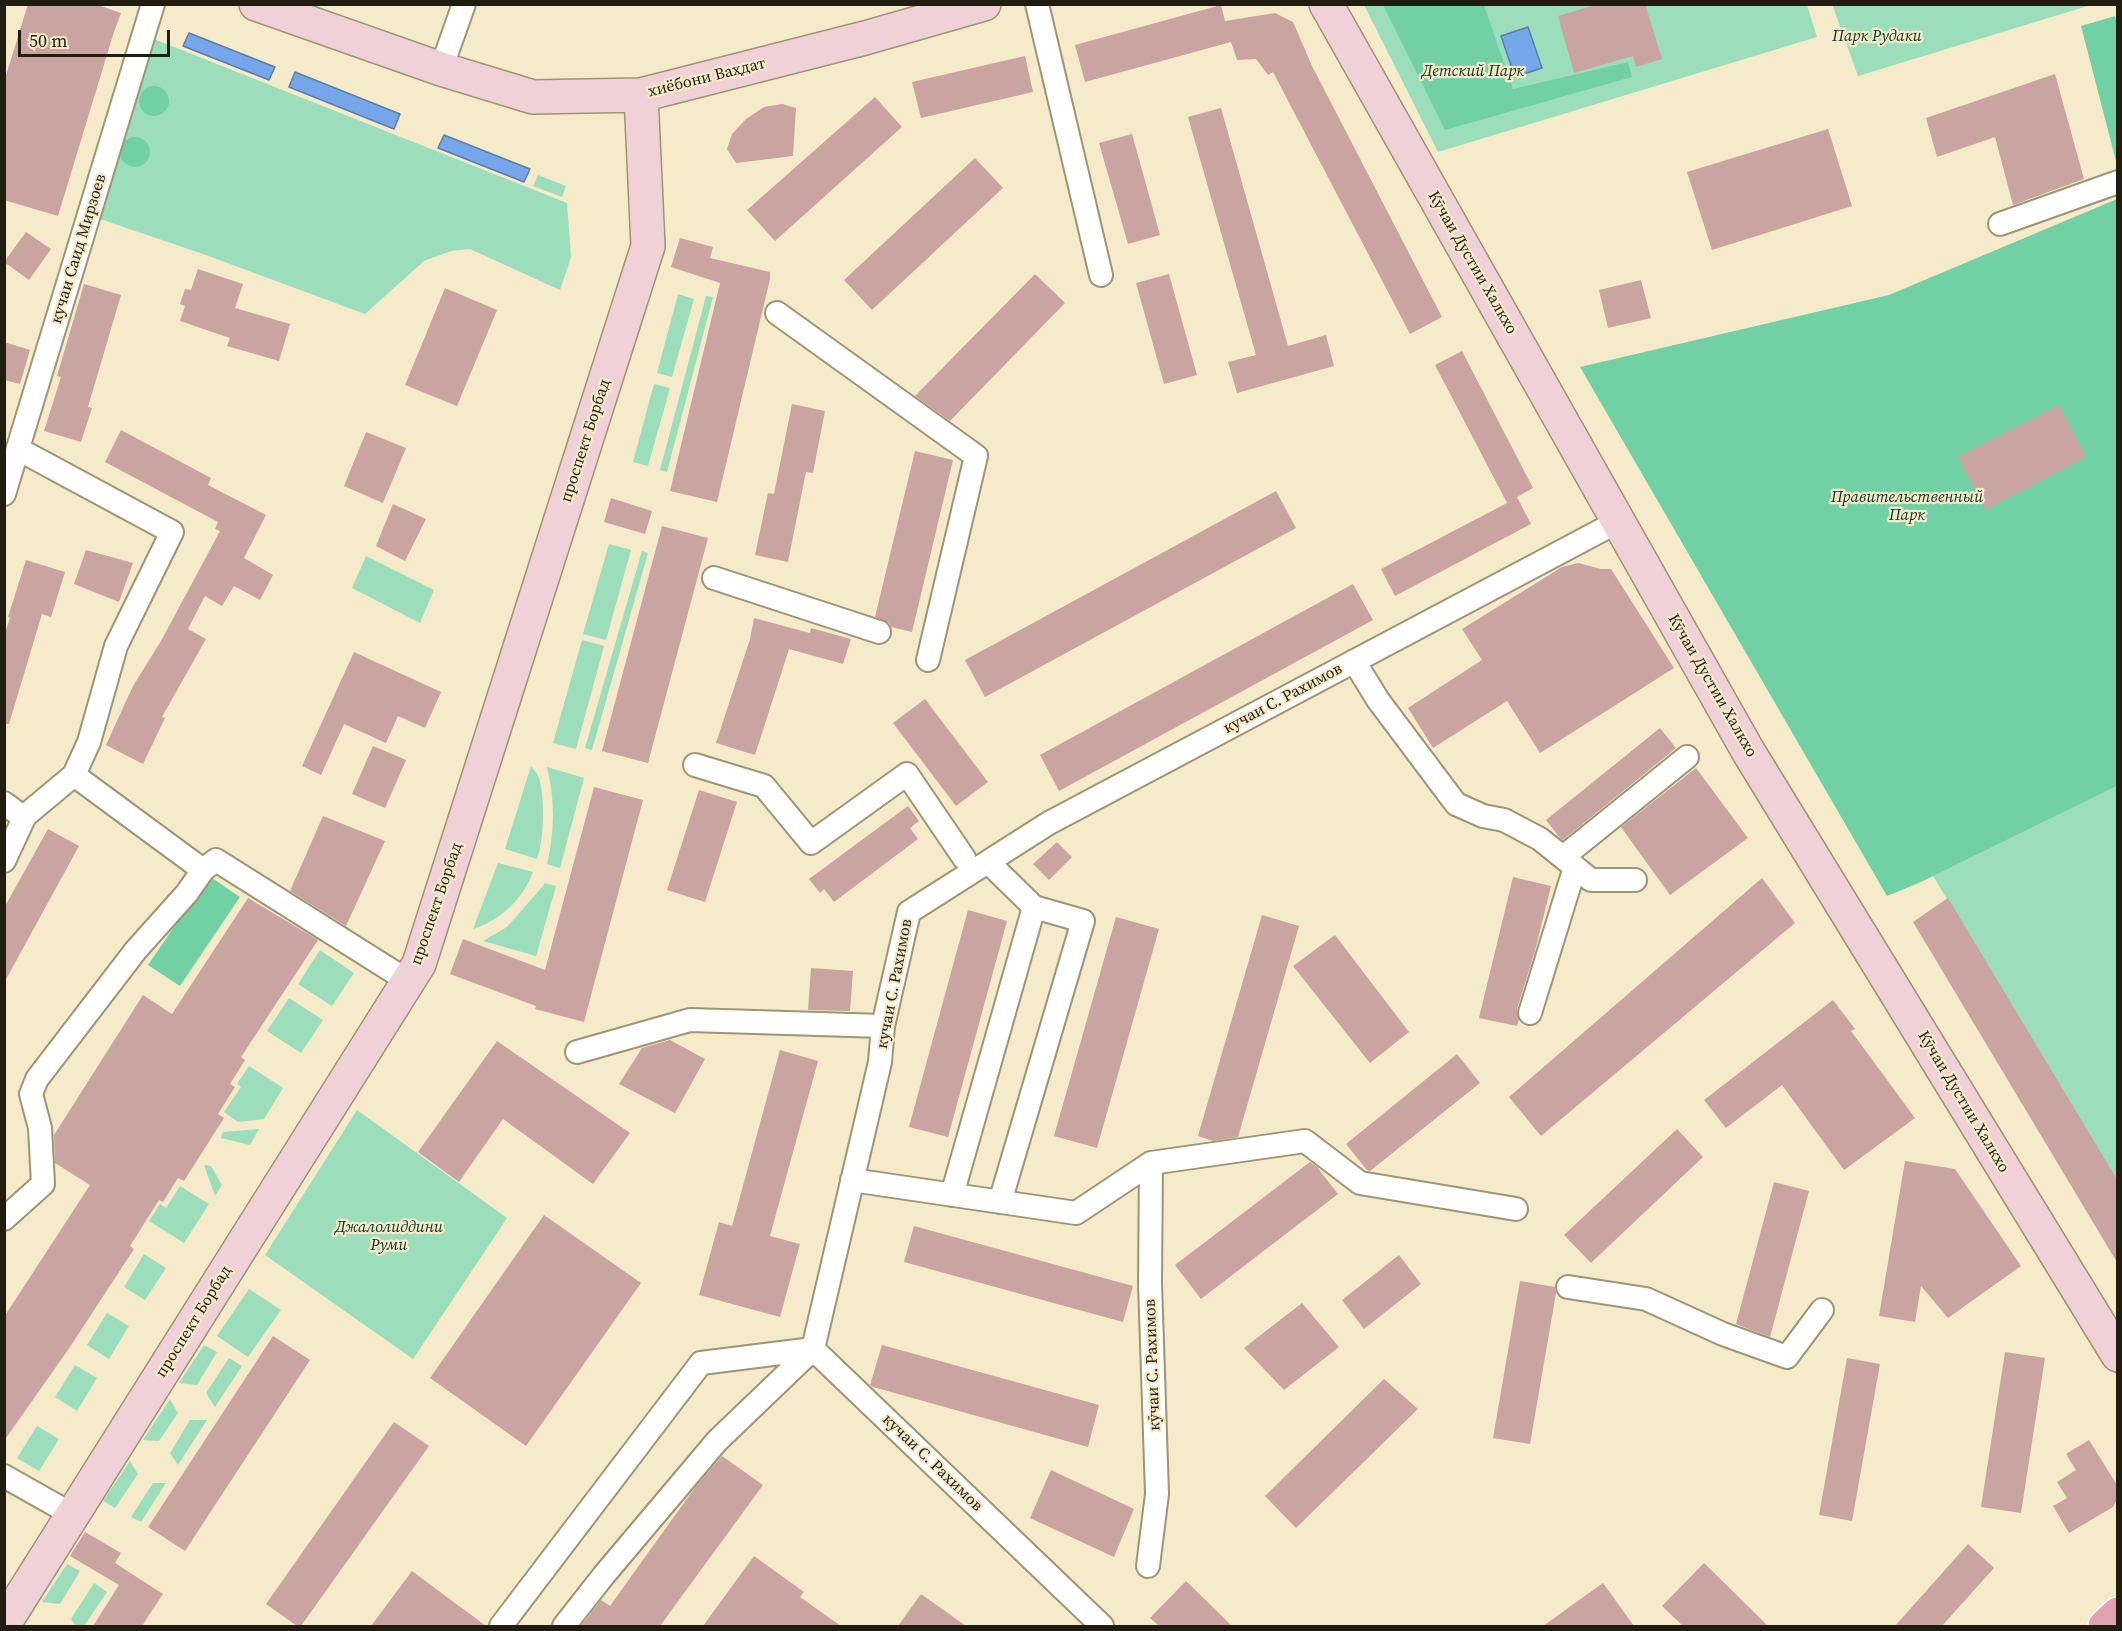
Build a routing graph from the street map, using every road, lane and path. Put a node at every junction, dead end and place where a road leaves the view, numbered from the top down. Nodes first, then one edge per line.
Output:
1 (153, 4) edge
2 (256, 4) edge
3 (464, 4) edge
4 (984, 4) edge
5 (1037, 4) edge
6 (1326, 4) edge
7 (441, 69) junction
8 (641, 95) junction
9 (2118, 182) edge
10 (2000, 224) dead end
11 (1101, 275) dead end
12 (777, 313) dead end
13 (18, 449) junction
14 (4, 494) edge
15 (1618, 521) junction
16 (714, 578) dead end
17 (879, 632) dead end
18 (928, 660) dead end
19 (1354, 662) junction
20 (1687, 758) dead end
21 (695, 765) dead end
22 (74, 775) junction
23 (4, 803) edge
24 (26, 814) dead end
25 (964, 858) dead end
26 (4, 861) edge
27 (988, 862) junction
28 (1569, 862) junction
29 (203, 870) junction
30 (1635, 880) dead end
31 (1034, 908) junction
32 (408, 981) junction
33 (1530, 1013) dead end
34 (883, 1026) junction
35 (577, 1052) dead end
36 (1151, 1163) junction
37 (852, 1180) junction
38 (952, 1195) junction
39 (1000, 1202) junction
40 (1516, 1209) dead end
41 (4, 1219) edge
42 (1568, 1287) dead end
43 (1822, 1310) dead end
44 (813, 1349) junction
45 (2118, 1355) edge
46 (4, 1476) edge
47 (73, 1515) junction
48 (1148, 1566) dead end
49 (2118, 1614) edge
50 (4, 1624) edge
51 (501, 1626) edge
52 (564, 1626) edge
53 (1102, 1626) edge
54 (2105, 1626) edge

1 - 13 street, кучаи Саид Мирзоев
2 - 7 street, хиёбони Ваҳдат
3 - 7 street
4 - 8 street, хиёбони Ваҳдат
5 - 11 street
6 - 15 street, Кӯчаи Дустии Халкхо
7 - 8 street, хиёбони Ваҳдат
8 - 32 street, проспект Борбад
9 - 10 street
12 - 18 street
13 - 14 street, кучаи Саид Мирзоев
13 - 22 street
15 - 19 street, кучаи С. Рахимов
15 - 45 street, Кӯчаи Дустии Халкхо
16 - 17 street
19 - 27 street, кучаи С. Рахимов
19 - 28 street
20 - 28 street
21 - 25 street
22 - 24 street
22 - 29 street
23 - 26 street
27 - 31 street
27 - 34 street, кучаи С. Рахимов
28 - 30 street
28 - 33 street
29 - 32 street
29 - 41 street
31 - 38 street
31 - 39 street
32 - 47 street, проспект Борбад
34 - 35 street
34 - 37 street, кучаи С. Рахимов
36 - 39 street
36 - 40 street
36 - 48 street, кӯчаи С. Рахимов
37 - 38 street
37 - 44 street, кучаи С. Рахимов
38 - 39 street
42 - 43 street
44 - 51 street
44 - 52 street
44 - 53 street, кучаи С. Рахимов
46 - 47 street
47 - 50 street, проспект Борбад
49 - 54 main road

